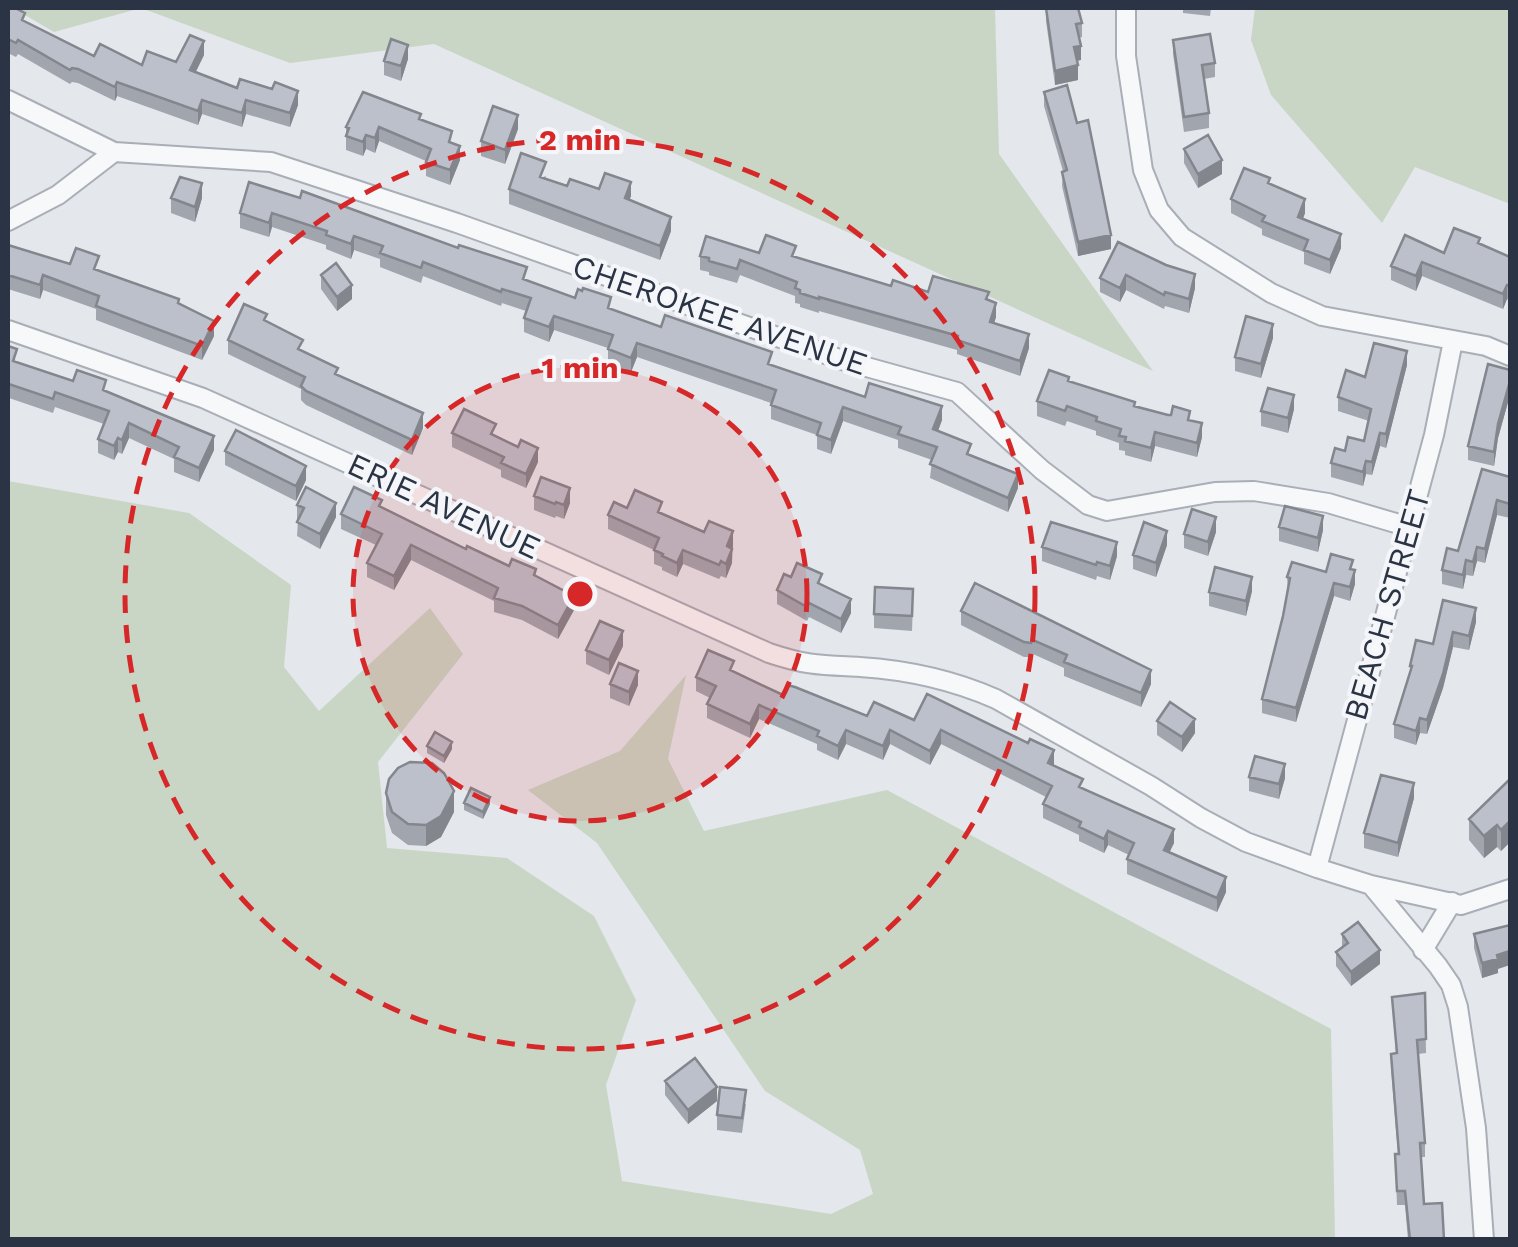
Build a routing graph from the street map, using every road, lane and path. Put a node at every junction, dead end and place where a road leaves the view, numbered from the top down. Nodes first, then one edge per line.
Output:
1 (1126, 8) edge
2 (8, 100) edge
3 (114, 152) junction
4 (8, 221) edge
5 (8, 330) edge
6 (1453, 341) junction
7 (1510, 356) edge
8 (1409, 527) junction
9 (1316, 868) junction
10 (1371, 885) junction
11 (1510, 888) edge
12 (1452, 902) junction
13 (1424, 950) junction
14 (1484, 1240) edge

1 - 6 street
2 - 3 street, CHEROKEE AVENUE
3 - 4 street
3 - 8 street, CHEROKEE AVENUE
5 - 9 street, ERIE AVENUE
6 - 7 street
6 - 8 street, BEACH STREET
8 - 9 street, BEACH STREET
9 - 10 street, ERIE AVENUE
10 - 12 street, ERIE AVENUE
10 - 13 street
11 - 12 street, ERIE AVENUE
12 - 13 street
13 - 14 street

